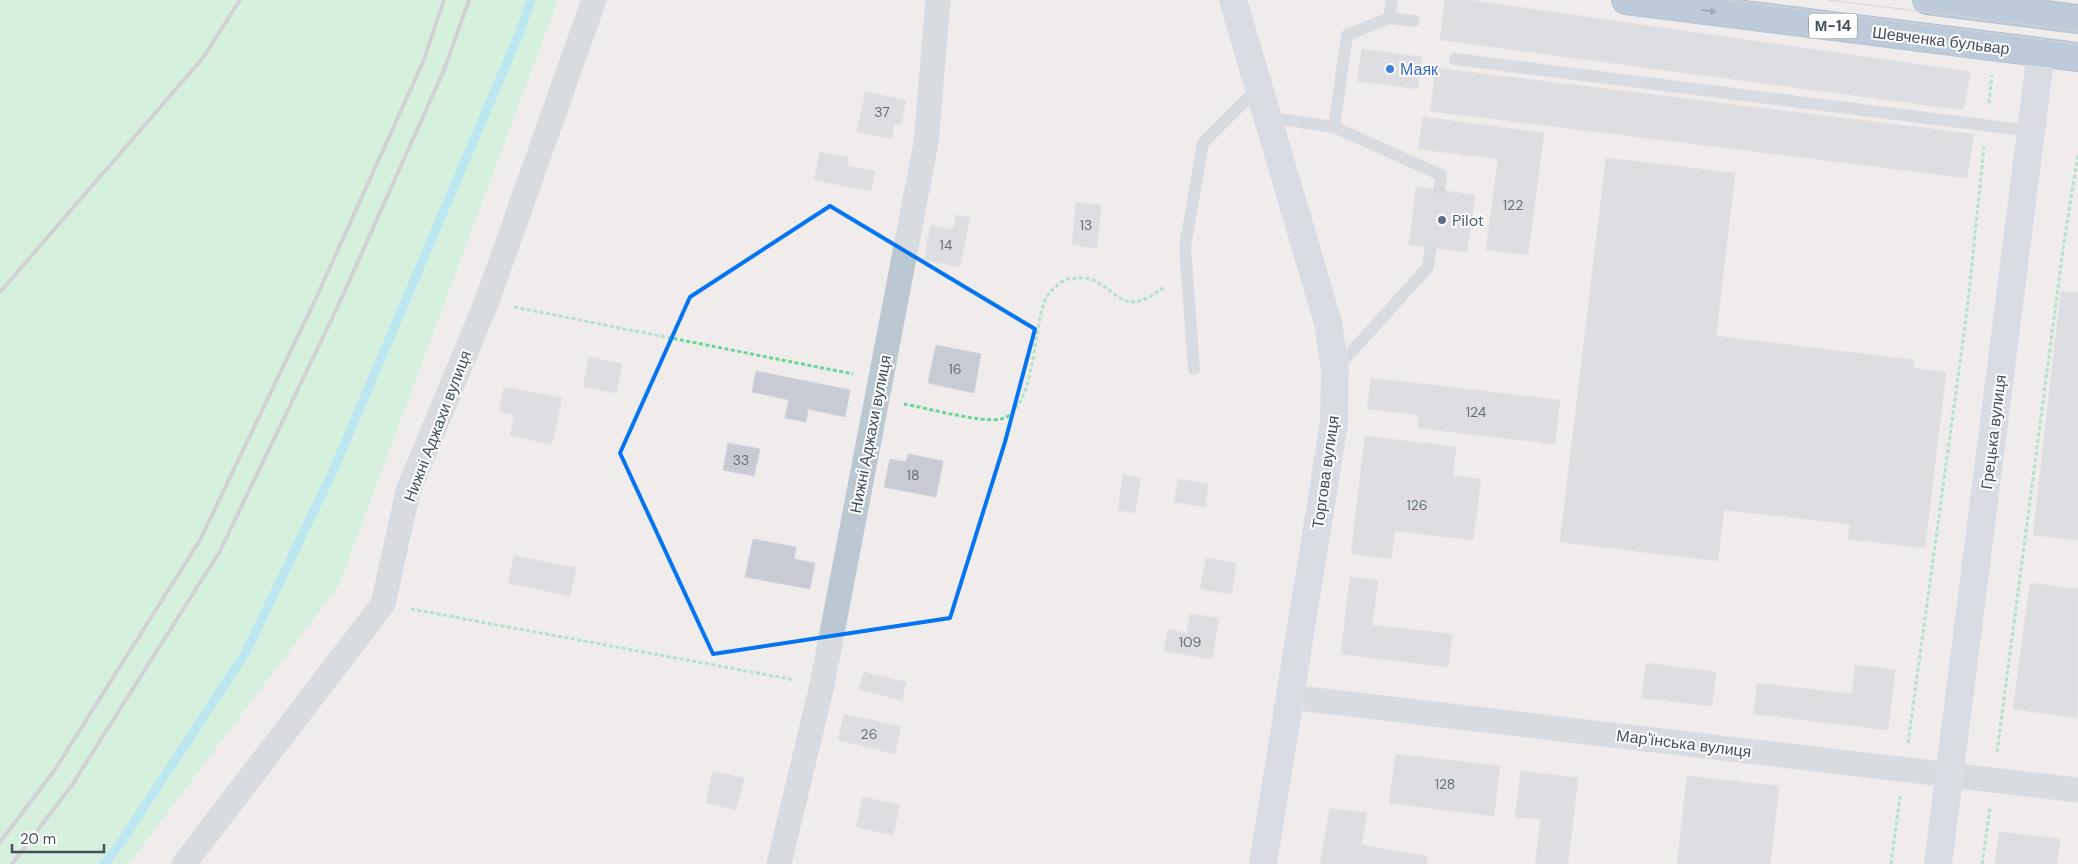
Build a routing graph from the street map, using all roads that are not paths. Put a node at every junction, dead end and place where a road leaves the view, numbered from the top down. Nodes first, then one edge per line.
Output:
1 (594, 0) edge
2 (938, 0) edge
3 (1233, 0) edge
4 (1392, 0) edge
5 (1626, 0) edge
6 (1927, 0) edge
7 (2047, 8) edge
8 (1390, 18) junction
9 (2078, 19) edge
10 (1414, 21) dead end
11 (2041, 52) junction
12 (2078, 57) edge
13 (1455, 59) dead end
14 (1260, 86) junction
15 (1267, 117) junction
16 (1334, 127) junction
17 (2031, 131) junction
18 (1439, 190) dead end
19 (1431, 247) dead end
20 (1194, 369) dead end
21 (1335, 370) junction
22 (1290, 696) junction
23 (1949, 775) junction
24 (2078, 790) edge
25 (184, 864) edge
26 (779, 864) edge
27 (1263, 864) edge
28 (1938, 864) edge

1 - 25 street, Нижні Аджахи вулиця
2 - 26 street, Нижні Аджахи вулиця
3 - 14 street, Торгова вулиця
4 - 8 lane
5 -> 11 highway, Шевченка бульвар / М-14
6 - 7 highway
7 - 9 highway
7 - 11 highway, Грецька вулиця
8 - 10 lane
8 - 16 lane
11 - 12 highway, Шевченка бульвар / М-14
11 - 17 street, Грецька вулиця
13 - 17 lane
14 - 15 street, Торгова вулиця
14 - 20 lane
15 - 16 lane
15 - 21 street, Торгова вулиця
16 - 18 lane
17 - 23 street, Грецька вулиця
19 - 21 lane
21 - 22 street, Торгова вулиця
22 - 23 street, Мар'їнська вулиця
22 - 27 street, Торгова вулиця
23 - 24 street, Мар'їнська вулиця
23 - 28 street, Грецька вулиця

